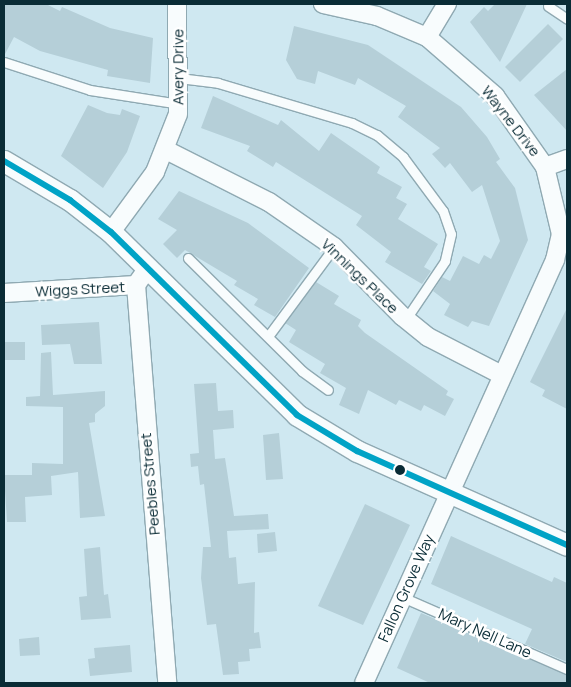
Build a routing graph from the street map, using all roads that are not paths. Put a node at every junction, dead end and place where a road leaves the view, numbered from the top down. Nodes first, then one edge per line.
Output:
1 (177, 4) edge
2 (323, 4) edge
3 (447, 4) edge
4 (548, 6) dead end
5 (567, 20) edge
6 (427, 37) junction
7 (4, 62) edge
8 (179, 78) junction
9 (179, 104) junction
10 (166, 150) junction
11 (567, 159) edge
12 (4, 161) edge
13 (545, 167) junction
14 (111, 232) junction
15 (334, 247) junction
16 (188, 258) dead end
17 (142, 277) junction
18 (4, 293) edge
19 (406, 319) junction
20 (269, 335) junction
21 (502, 374) junction
22 (328, 390) dead end
23 (449, 492) junction
24 (567, 545) edge
25 (402, 597) junction
26 (567, 669) edge
27 (167, 683) edge
28 (364, 683) edge

1 - 8 street, Avery Drive
2 - 6 street, Wayne Drive
3 - 6 street
4 - 5 lane
6 - 13 street, Wayne Drive
7 - 9 lane
8 - 9 street, Avery Drive
8 - 19 lane
9 - 10 street, Avery Drive
10 - 14 street, Avery Drive
10 - 15 street, Vinnings Place
11 - 13 street
12 - 14 street
13 - 21 street, Wayne Drive
14 - 17 street
15 - 19 street, Vinnings Place
15 - 20 lane
16 - 20 lane
17 - 18 street, Wiggs Street
17 - 23 street
17 - 27 street, Peebles Street
19 - 21 street, Vinnings Place
20 - 22 lane
21 - 23 street, Wayne Drive
23 - 24 street
23 - 25 street, Fallon Grove Way
25 - 26 lane, Mary Nell Lane
25 - 28 street, Fallon Grove Way

